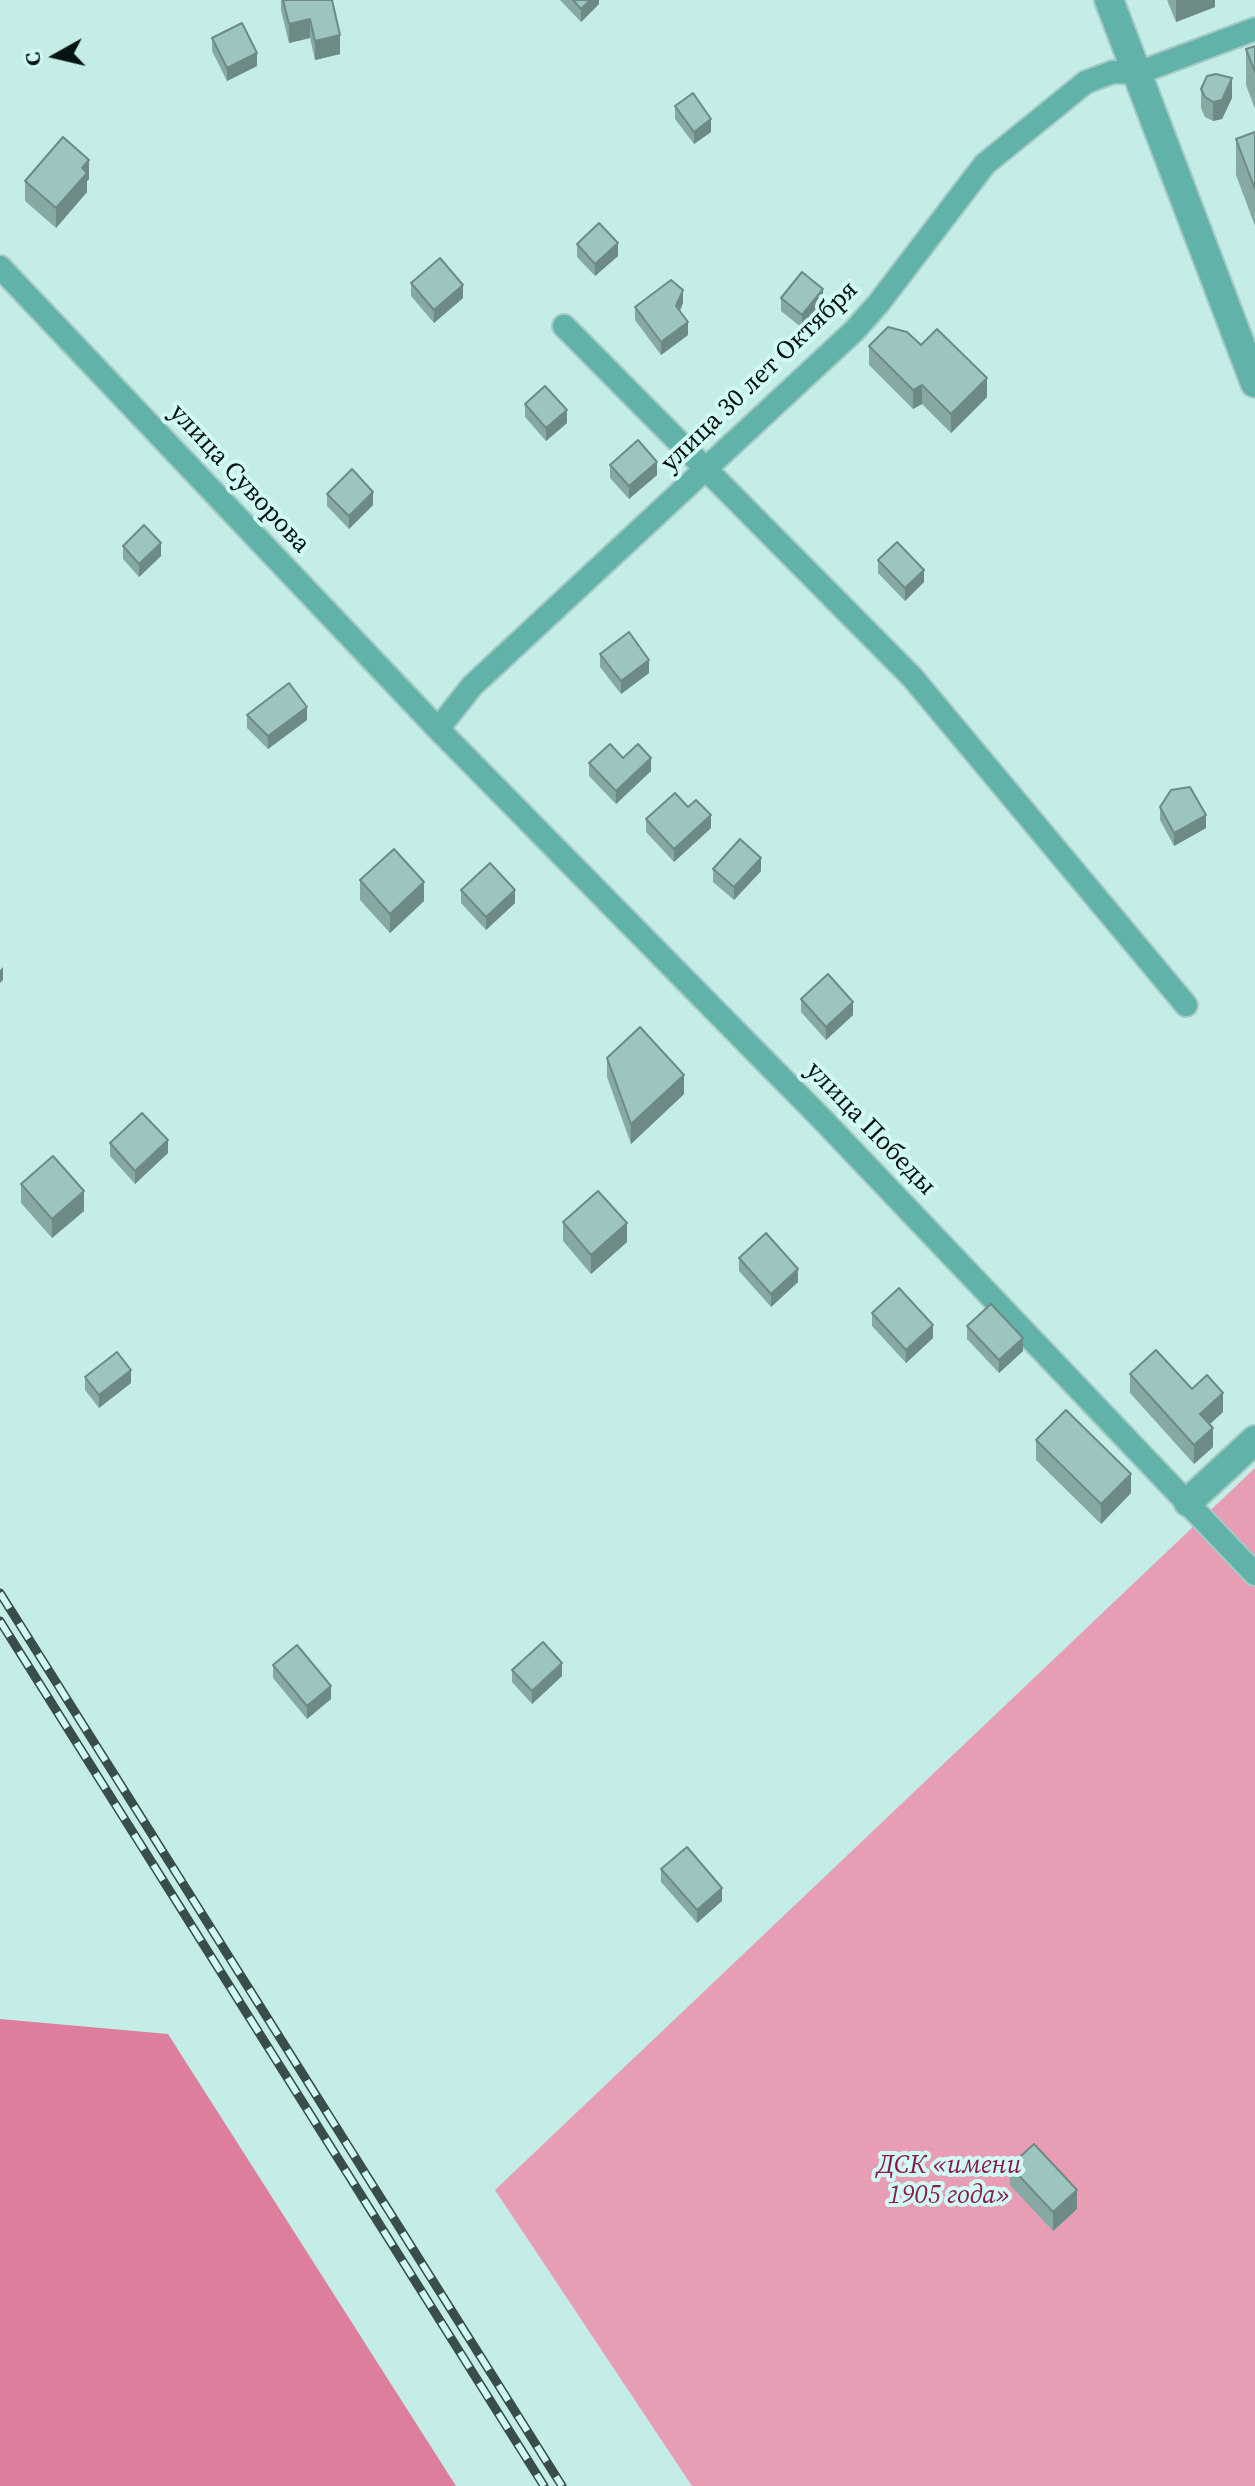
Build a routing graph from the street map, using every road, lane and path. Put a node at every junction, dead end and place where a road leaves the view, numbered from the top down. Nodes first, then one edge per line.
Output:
1 (1109, 0) edge
2 (1255, 29) edge
3 (1138, 73) junction
4 (0, 267) edge
5 (564, 326) dead end
6 (1255, 383) edge
7 (708, 470) junction
8 (438, 729) junction
9 (1186, 1005) dead end
10 (1255, 1440) edge
11 (1188, 1502) junction
12 (1255, 1574) edge

1 - 3 street
2 - 3 street, улица 30 лет Октября
3 - 6 street
3 - 7 street, улица 30 лет Октября
4 - 8 street, улица Суворова
5 - 7 street
7 - 8 street, улица 30 лет Октября
7 - 9 street
8 - 11 street, улица Победы
10 - 11 street
11 - 12 street, улица Победы

